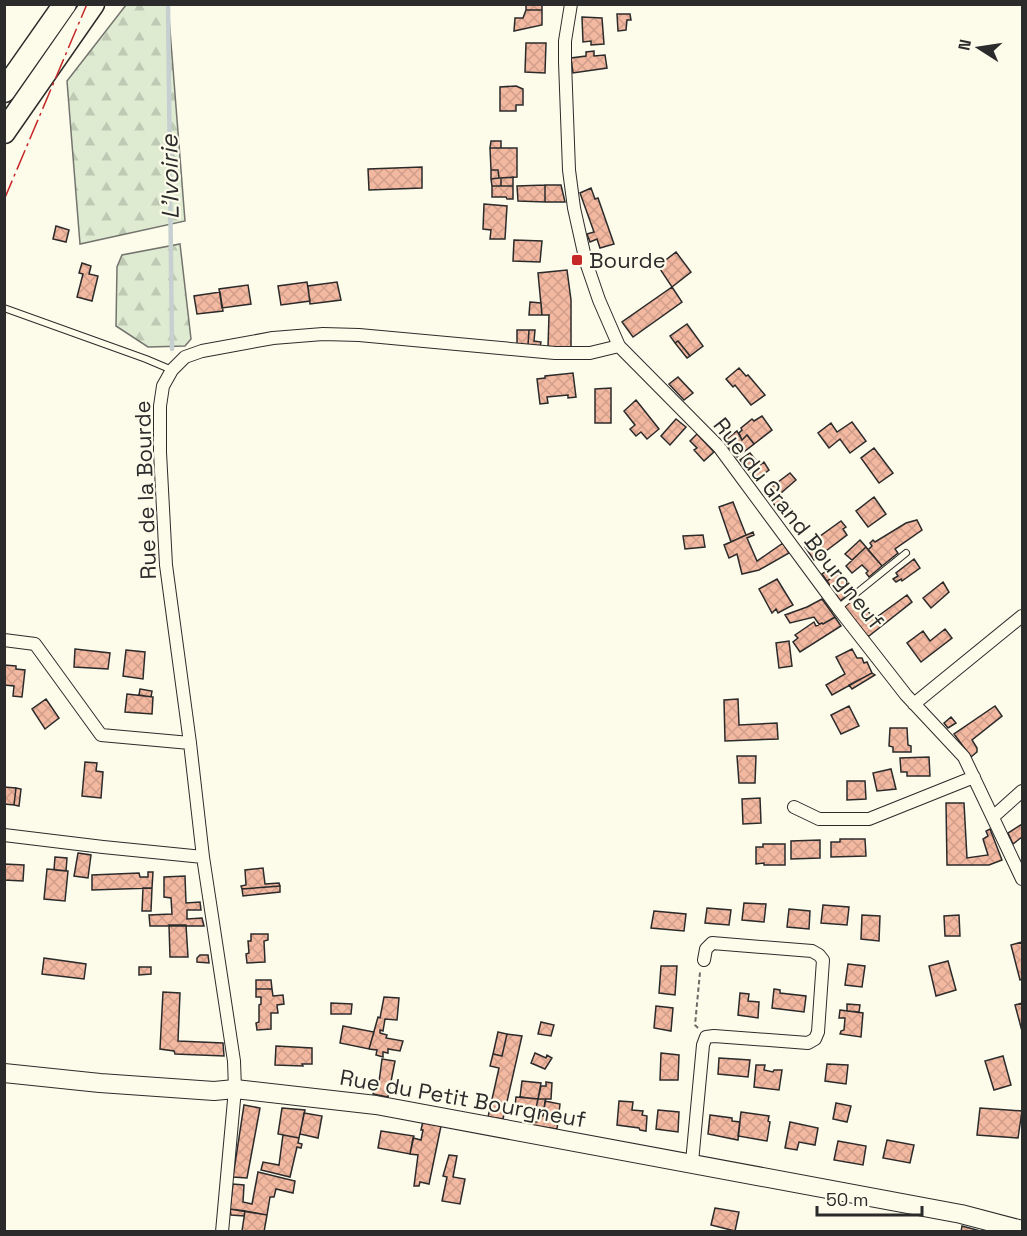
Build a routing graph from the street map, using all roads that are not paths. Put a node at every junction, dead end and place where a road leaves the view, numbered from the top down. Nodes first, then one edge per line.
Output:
1 (65, 4) edge
2 (93, 4) edge
3 (571, 4) edge
4 (4, 91) edge
5 (4, 132) edge
6 (4, 308) edge
7 (619, 346) junction
8 (172, 370) junction
9 (906, 553) dead end
10 (838, 608) junction
11 (1023, 616) edge
12 (4, 640) edge
13 (914, 704) junction
14 (190, 743) junction
15 (974, 777) junction
16 (1023, 791) edge
17 (794, 807) dead end
18 (993, 817) junction
19 (4, 835) edge
20 (203, 857) junction
21 (1023, 879) edge
22 (704, 960) road end
23 (4, 1073) edge
24 (235, 1089) junction
25 (692, 1162) junction
26 (1023, 1230) edge
27 (222, 1232) edge

1 - 4 highway
2 - 5 highway
3 - 7 street, Rue du Grand Bourgneuf
6 - 8 lane
7 - 8 street
7 - 10 street, Rue du Grand Bourgneuf
8 - 14 street, Rue de la Bourde
9 - 10 lane
10 - 13 street, Rue du Grand Bourgneuf
11 - 13 street
12 - 14 street
13 - 15 street, Rue du Grand Bourgneuf
14 - 20 street
15 - 17 street
15 - 18 street, Rue du Grand Bourgneuf
16 - 18 street
18 - 21 street, Rue du Grand Bourgneuf
19 - 20 street
20 - 24 street
22 - 25 street
23 - 24 street, Rue du Petit Bourgneuf
24 - 25 street, Rue du Petit Bourgneuf
24 - 27 street
25 - 26 street, Rue du Petit Bourgneuf

